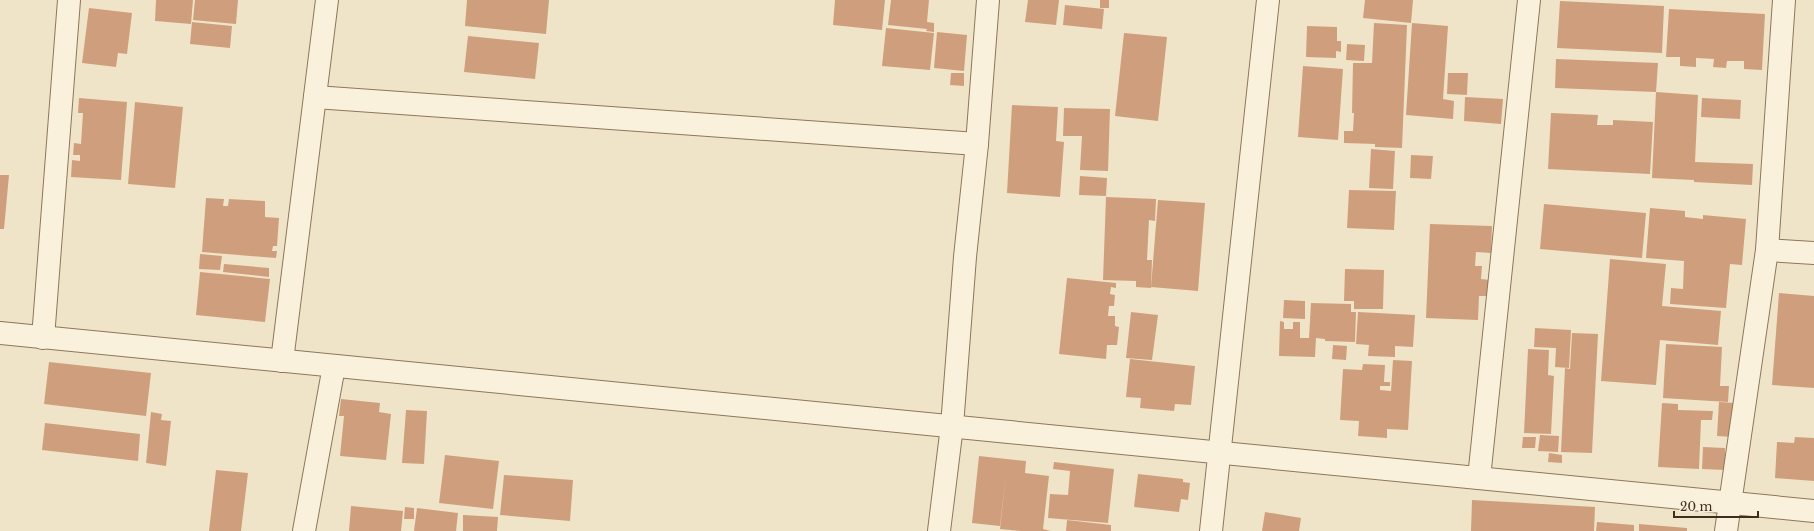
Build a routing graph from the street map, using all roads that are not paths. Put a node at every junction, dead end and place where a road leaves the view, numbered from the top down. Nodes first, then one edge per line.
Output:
1 (69, 0) edge
2 (327, 0) edge
3 (988, 0) edge
4 (1268, 0) edge
5 (1529, 0) edge
6 (1784, 0) edge
7 (315, 97) junction
8 (977, 144) junction
9 (1767, 250) junction
10 (1814, 254) edge
11 (0, 333) edge
12 (43, 338) junction
13 (282, 361) junction
14 (334, 366) junction
15 (952, 426) junction
16 (1219, 452) junction
17 (1479, 478) junction
18 (1730, 502) junction
19 (1814, 510) edge
20 (304, 531) edge
21 (939, 531) edge
22 (1211, 531) edge
23 (1726, 531) edge

1 - 12 street
2 - 7 street
3 - 8 street
4 - 16 street
5 - 17 street
6 - 9 street
7 - 8 street
7 - 13 street
8 - 15 street
9 - 10 street
9 - 18 street
11 - 12 street
12 - 13 street
13 - 14 street
14 - 15 street
14 - 20 street
15 - 16 street
15 - 21 street
16 - 17 street
16 - 22 street
17 - 18 street
18 - 19 street
18 - 23 street

